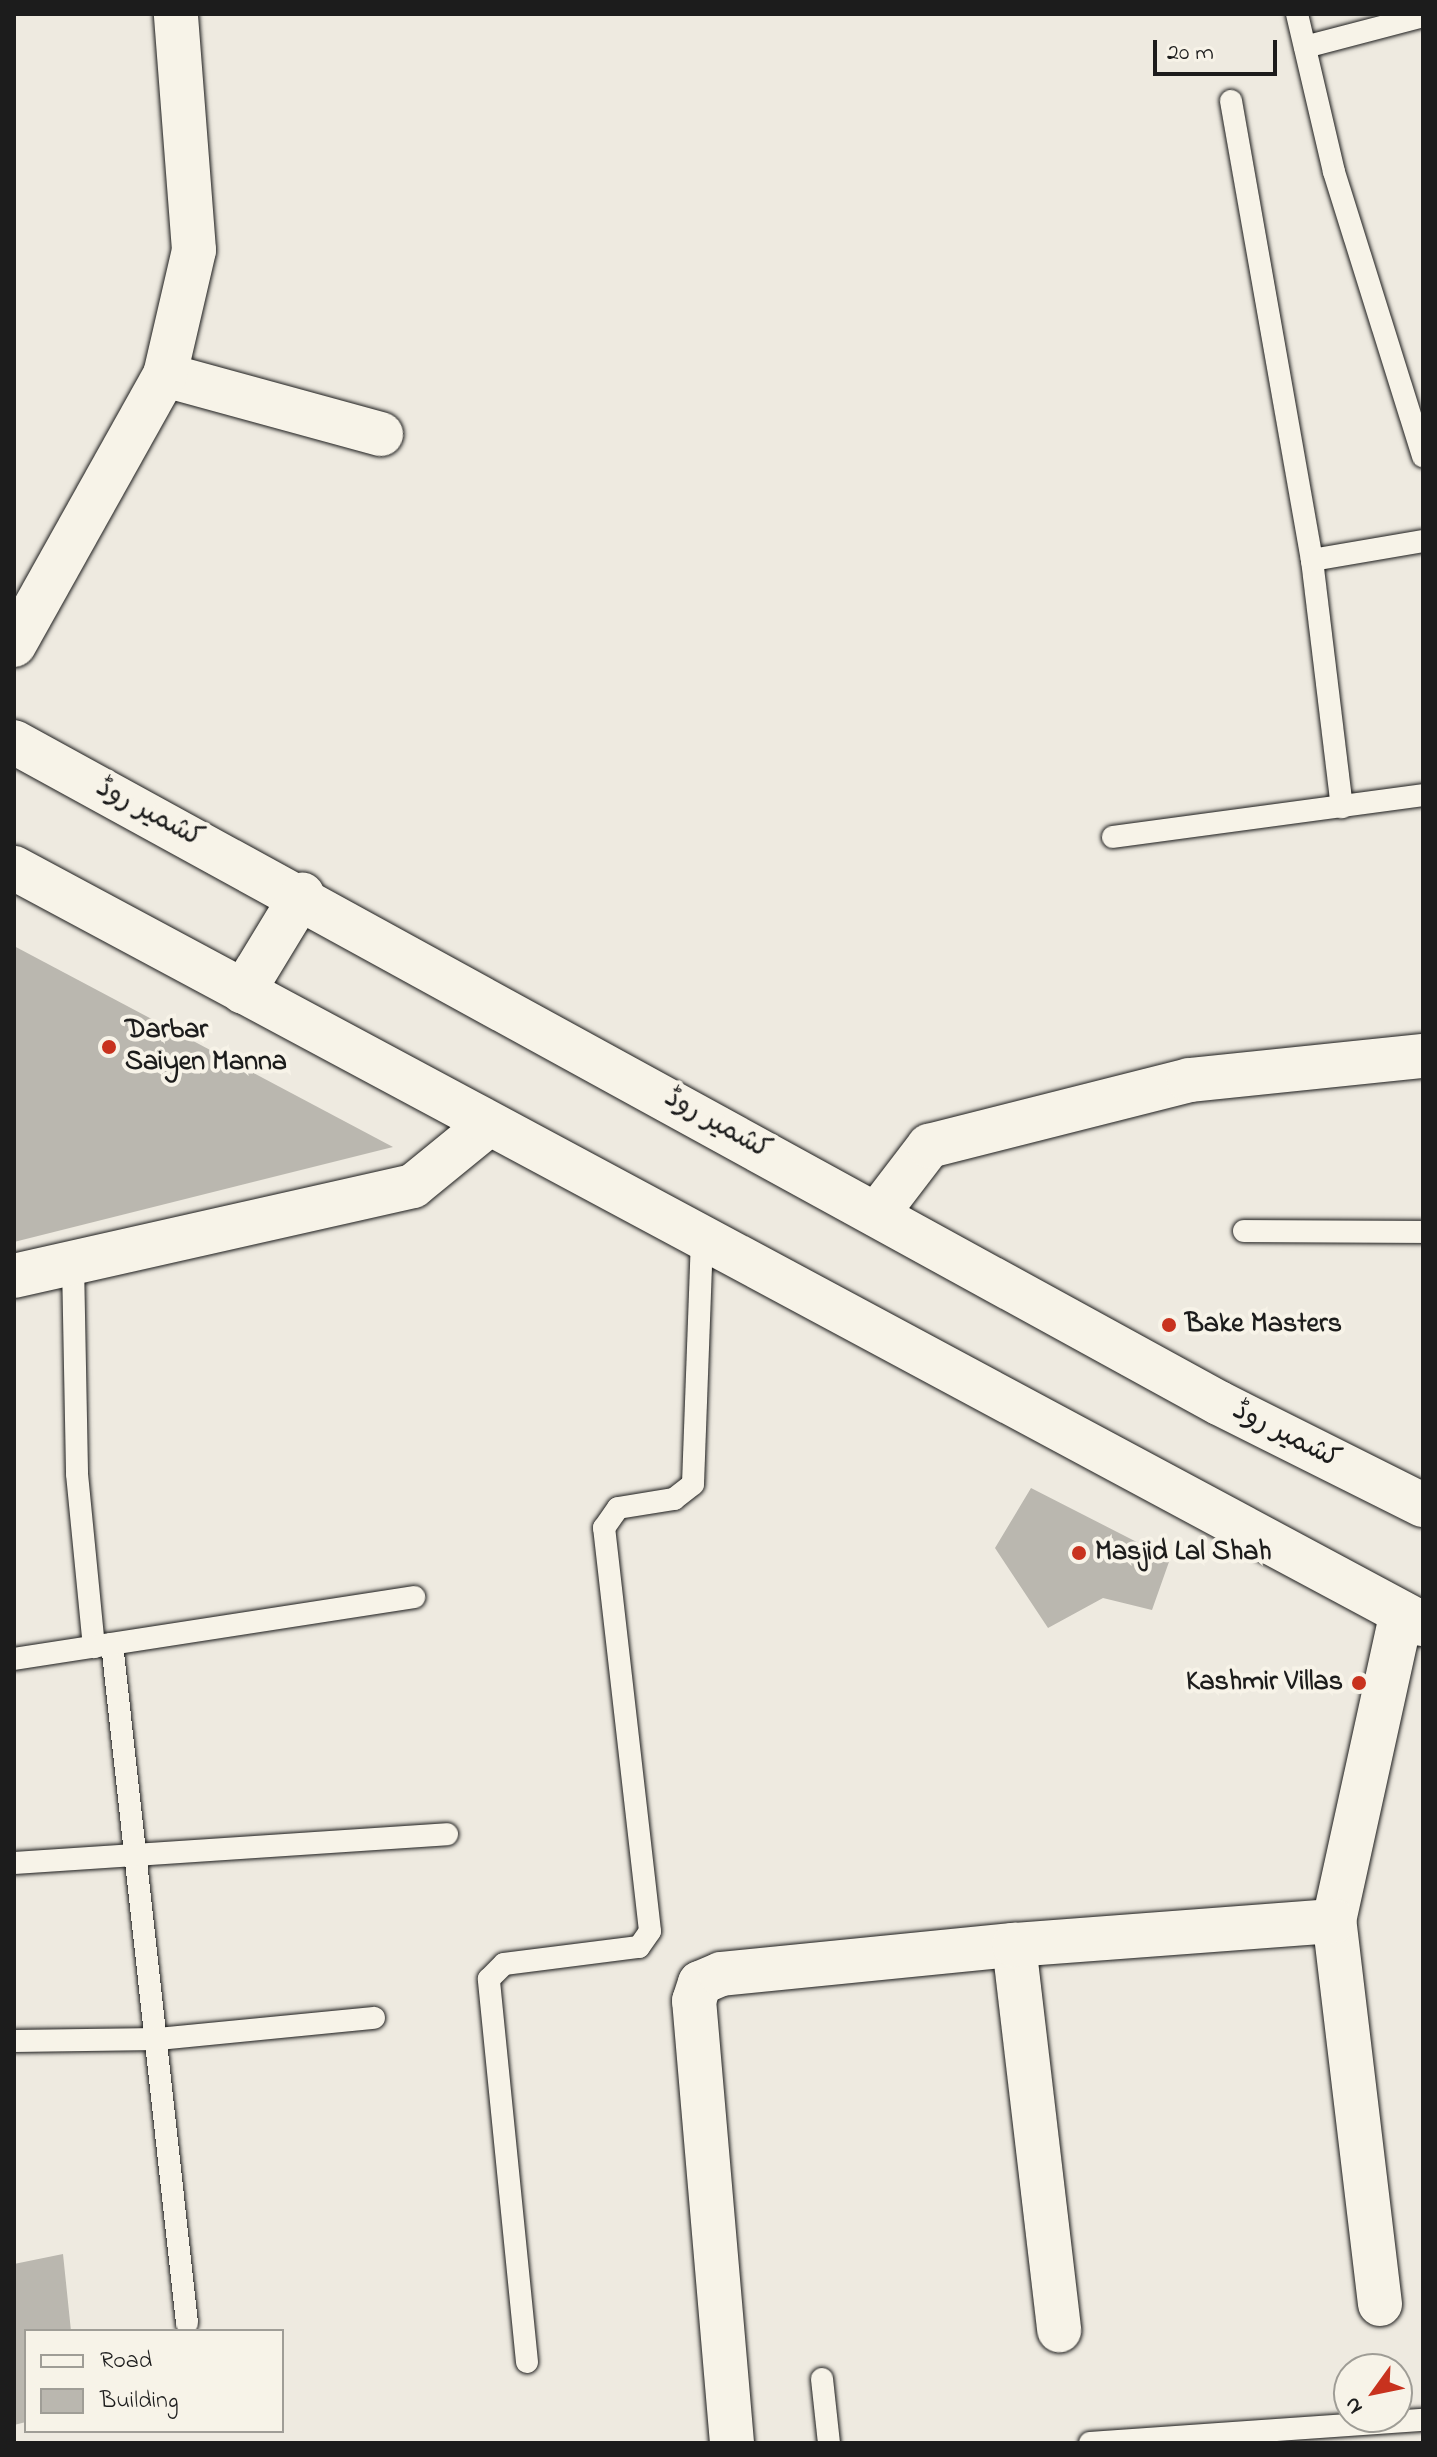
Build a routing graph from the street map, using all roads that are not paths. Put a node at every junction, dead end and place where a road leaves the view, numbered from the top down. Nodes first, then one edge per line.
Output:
1 (176, 14) edge
2 (1297, 14) edge
3 (1423, 16) edge
4 (1305, 47) junction
5 (1231, 101) dead end
6 (165, 375) junction
7 (381, 434) dead end
8 (1423, 456) edge
9 (1423, 541) edge
10 (1312, 560) junction
11 (14, 645) edge
12 (14, 742) edge
13 (1423, 795) edge
14 (1342, 807) junction
15 (1113, 837) dead end
16 (14, 868) edge
17 (302, 895) junction
18 (243, 992) junction
19 (1423, 1056) edge
20 (489, 1124) junction
21 (877, 1214) junction
22 (1244, 1231) dead end
23 (1423, 1232) edge
24 (702, 1238) junction
25 (73, 1263) junction
26 (14, 1276) edge
27 (1423, 1505) edge
28 (414, 1597) dead end
29 (1413, 1619) edge
30 (103, 1646) junction
31 (14, 1659) edge
32 (447, 1834) dead end
33 (136, 1850) junction
34 (14, 1863) edge
35 (1334, 1921) junction
36 (1014, 1945) junction
37 (374, 2018) dead end
38 (158, 2039) junction
39 (14, 2041) edge
40 (1380, 2304) dead end
41 (187, 2323) dead end
42 (1059, 2330) dead end
43 (527, 2362) dead end
44 (822, 2379) dead end
45 (1423, 2420) edge
46 (732, 2443) edge
47 (829, 2443) edge
48 (1090, 2443) edge

1 - 6 street
2 - 4 lane
3 - 4 lane
4 - 8 lane
5 - 10 lane
6 - 7 street
6 - 11 street
9 - 10 lane
10 - 14 lane
12 - 17 street, کشمیر روڈ
13 - 14 lane
14 - 15 lane
16 - 18 street
17 - 18 street
17 - 21 street, کشمیر روڈ
18 - 20 street
19 - 21 street
20 - 24 street
20 - 25 street
21 - 27 street, کشمیر روڈ
22 - 23 lane
24 - 29 street
24 - 43 lane
25 - 26 street
25 - 30 lane
28 - 30 lane
29 - 35 street
30 - 31 lane
30 - 33 lane
32 - 33 lane
33 - 34 lane
33 - 38 lane
35 - 36 street
35 - 40 street
36 - 42 street
36 - 46 street
37 - 38 lane
38 - 39 lane
38 - 41 lane
44 - 47 lane
45 - 48 lane

